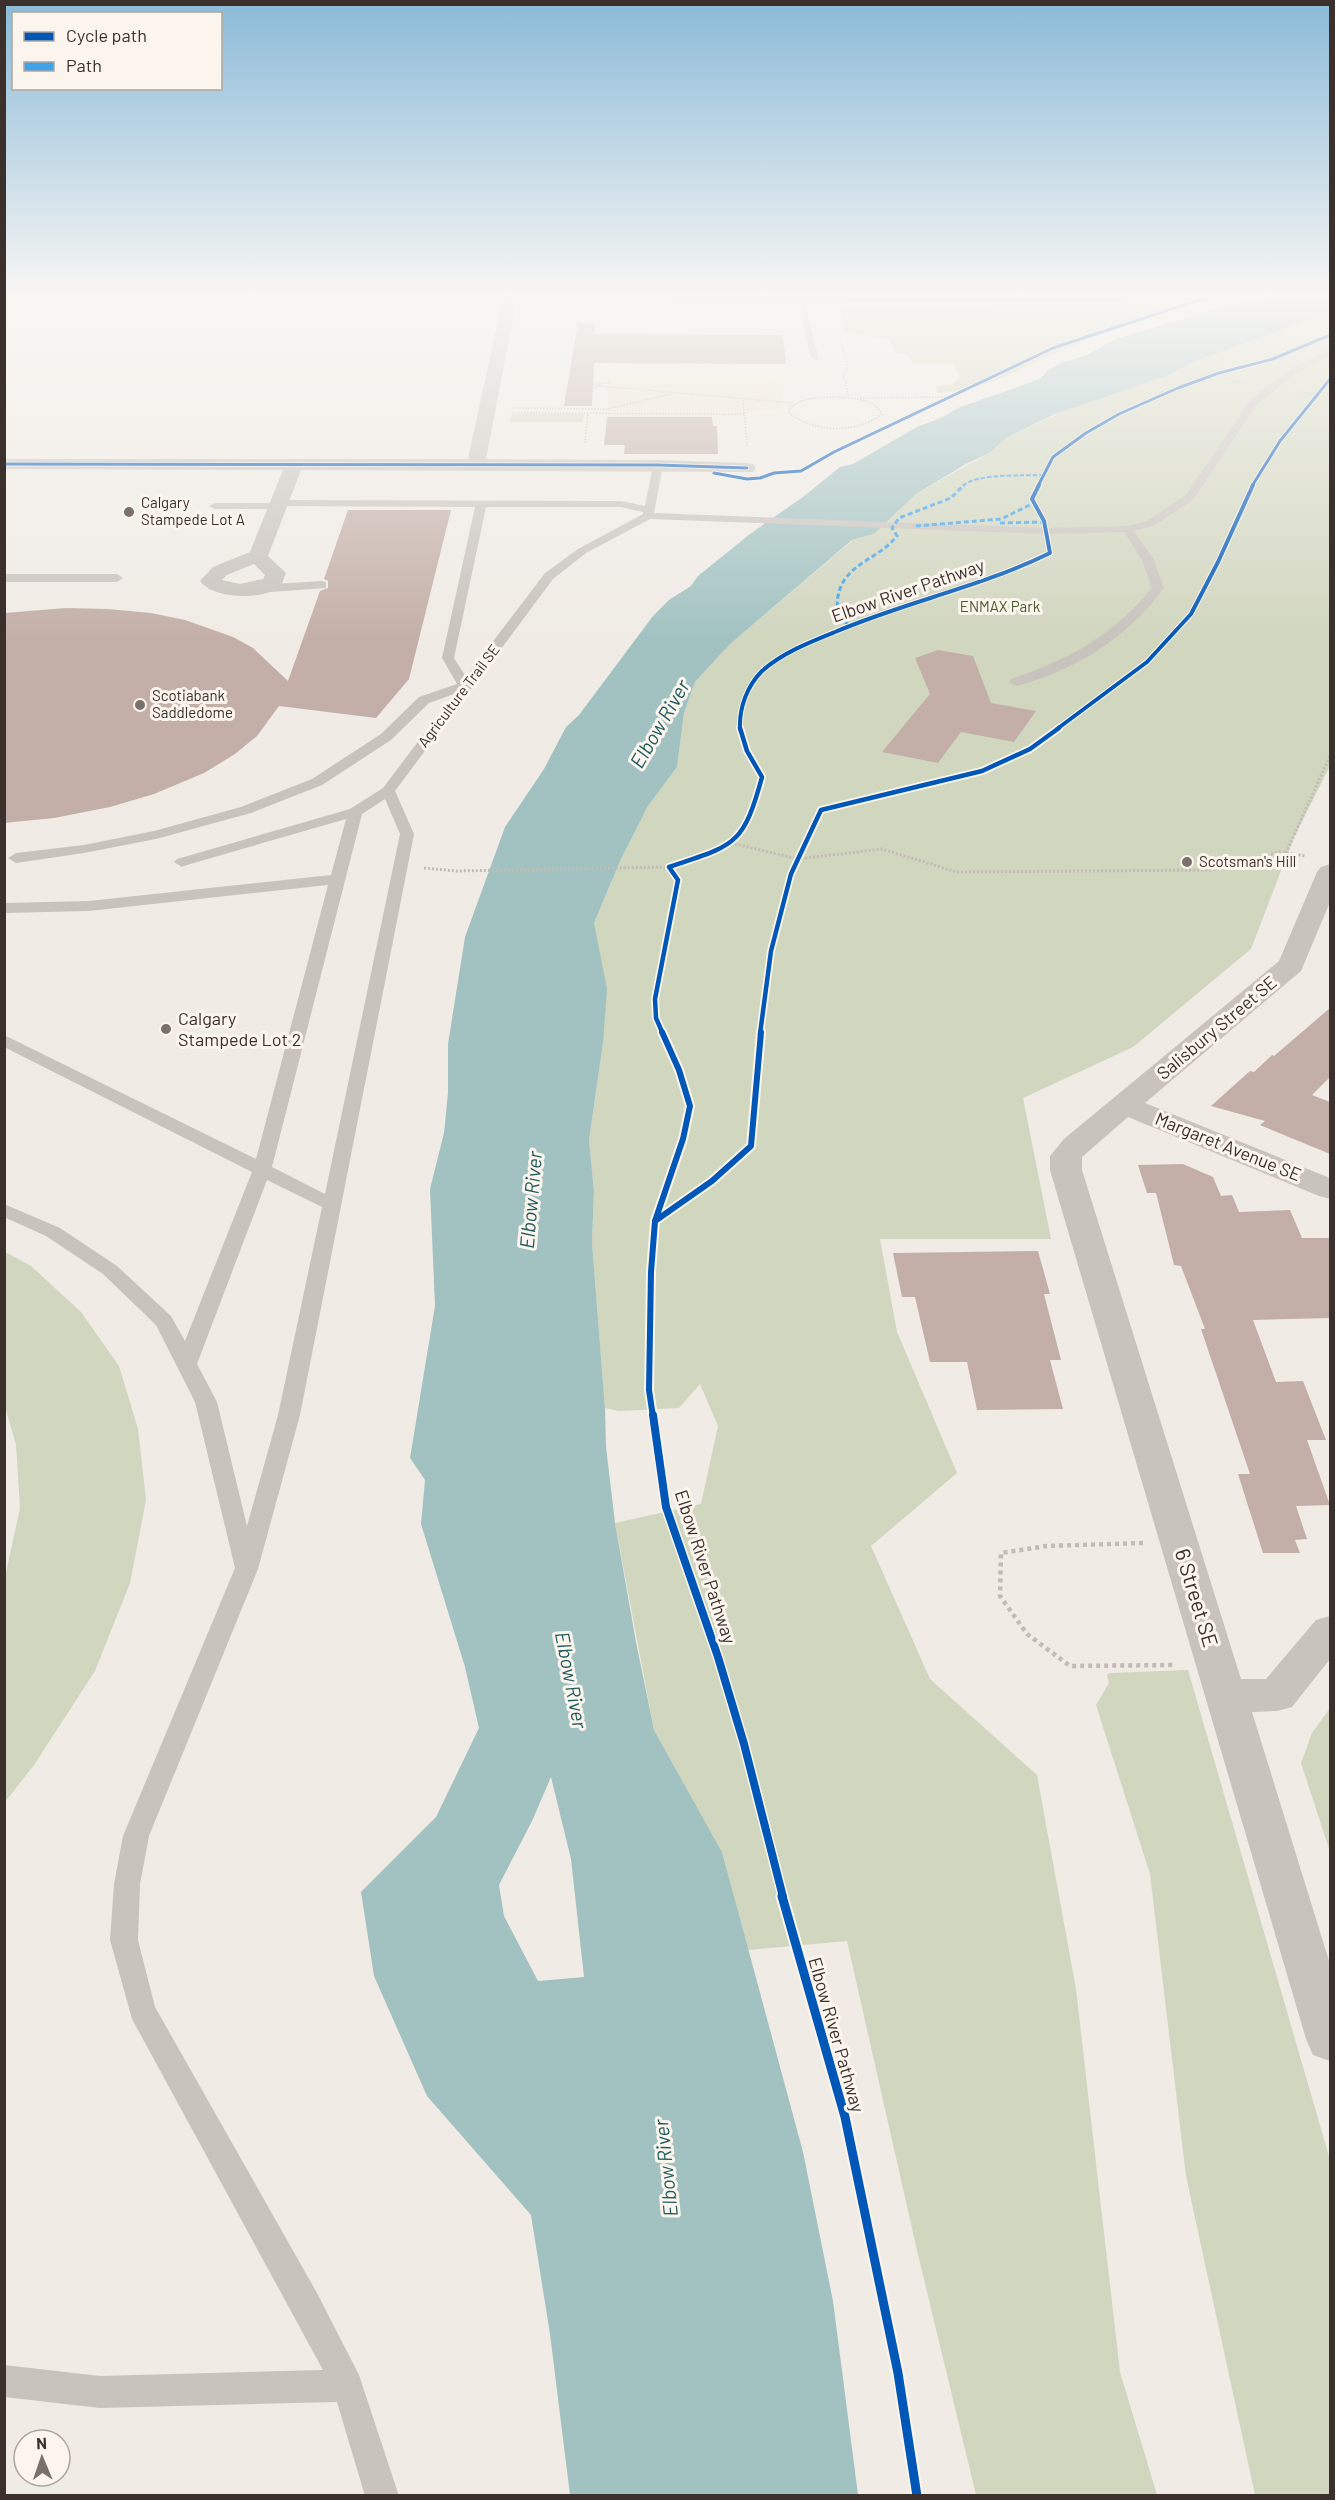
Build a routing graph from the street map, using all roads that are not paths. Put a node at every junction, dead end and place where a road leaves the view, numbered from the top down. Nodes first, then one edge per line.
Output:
1 (487, 410) edge
2 (1248, 410) edge
3 (4, 464) edge
4 (294, 465) junction
5 (476, 465) junction
6 (658, 465) junction
7 (747, 468) road end
8 (217, 503) dead end
9 (279, 503) junction
10 (482, 503) junction
11 (649, 513) junction
12 (1127, 529) junction
13 (258, 556) junction
14 (276, 573) junction
15 (4, 578) edge
16 (117, 578) dead end
17 (256, 589) junction
18 (1016, 682) dead end
19 (465, 686) junction
20 (388, 791) junction
21 (355, 812) junction
22 (16, 858) dead end
23 (182, 862) dead end
24 (1320, 864) edge
25 (337, 879) junction
26 (4, 909) edge
27 (4, 1040) edge
28 (1124, 1105) junction
29 (1066, 1156) joint
30 (262, 1170) junction
31 (1330, 1189) edge
32 (332, 1205) junction
33 (4, 1210) edge
34 (186, 1364) junction
35 (246, 1569) junction
36 (1330, 1631) edge
37 (1226, 1696) junction
38 (1330, 2039) edge
39 (4, 2381) edge
40 (348, 2386) junction
41 (382, 2496) edge

1 - 5 street
2 - 12 lane
3 - 4 street
4 - 5 street
4 - 9 street
5 - 6 street
6 - 7 street
6 - 11 lane
8 - 9 lane
9 - 10 lane
9 - 13 street
10 - 11 lane
10 - 19 lane
11 - 12 lane
11 - 19 lane, Agriculture Trail SE
12 - 18 lane
13 - 14 street
13 - 17 street
14 - 17 street
14 - 17 lane
15 - 16 lane
19 - 20 lane, Agriculture Trail SE
19 - 22 lane
20 - 21 lane, Agriculture Trail SE
20 - 32 lane
21 - 23 lane, Agriculture Trail SE
21 - 25 lane
24 - 28 street, Salisbury Street SE
25 - 26 lane
25 - 30 lane
27 - 30 lane
28 - 29 street, Salisbury Street SE
28 - 31 street, Margaret Avenue SE
29 - 37 street, 6 Street SE
30 - 32 lane
30 - 34 lane
32 - 35 lane
33 - 34 lane
34 - 35 lane
35 - 40 lane
36 - 37 street
37 - 38 street, 6 Street SE
39 - 40 lane
40 - 41 lane

